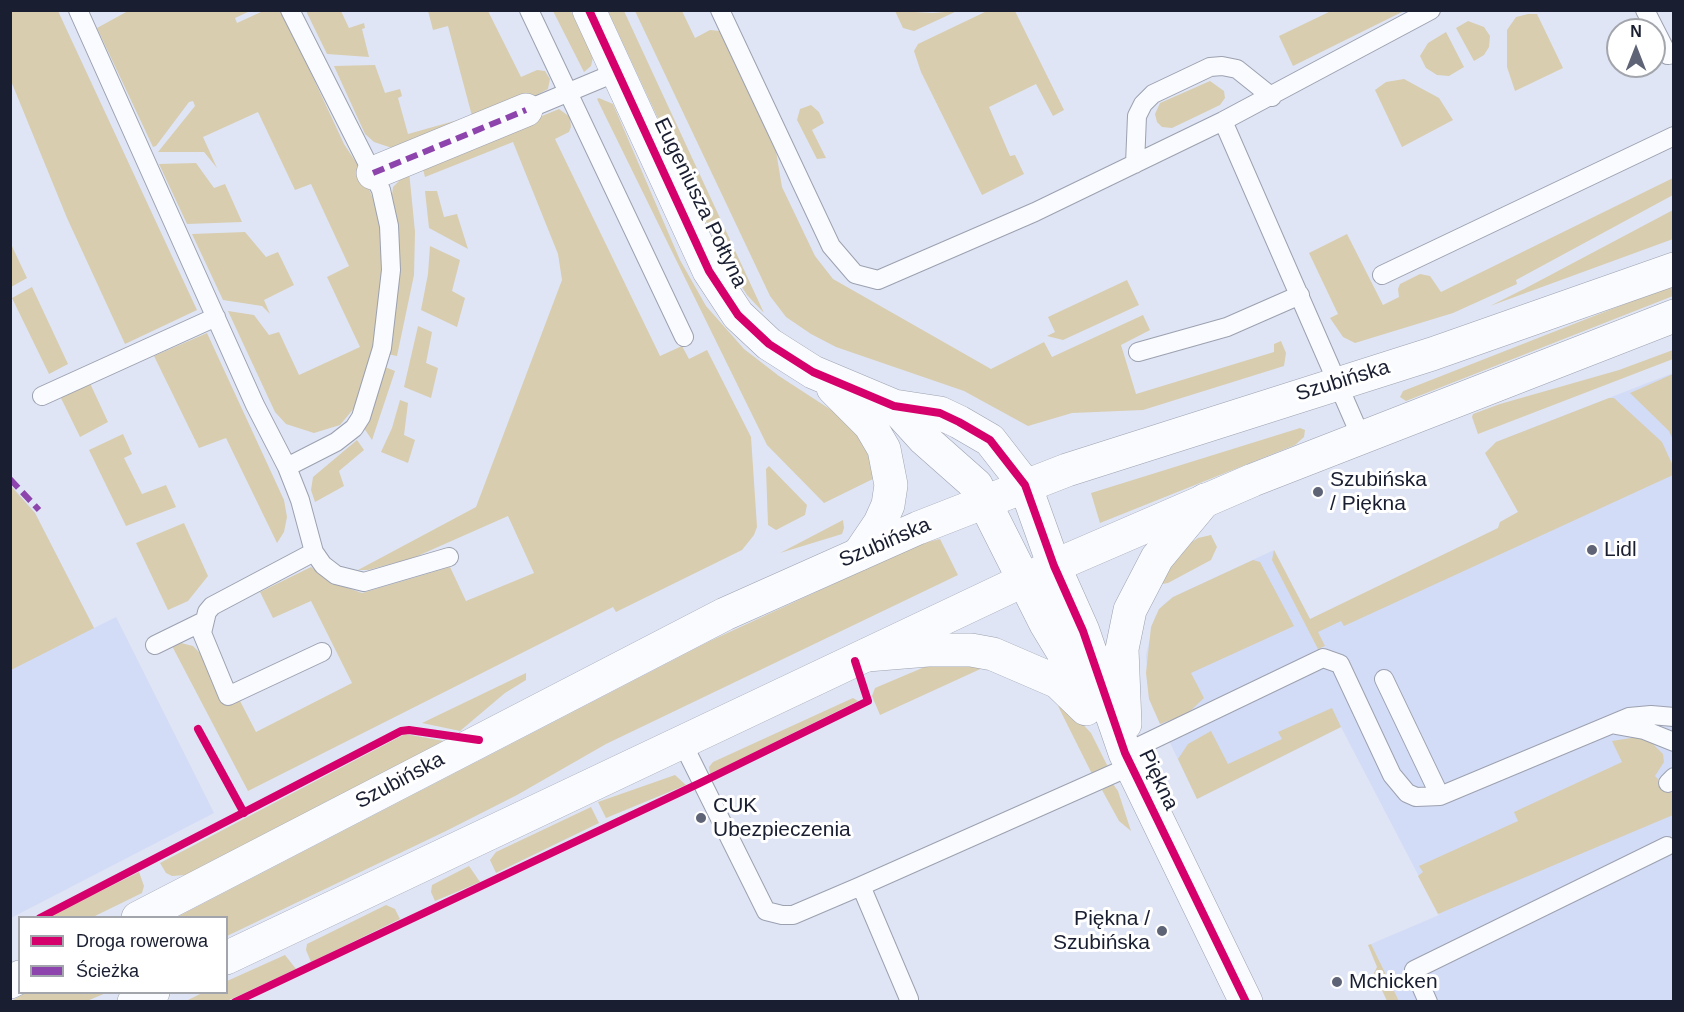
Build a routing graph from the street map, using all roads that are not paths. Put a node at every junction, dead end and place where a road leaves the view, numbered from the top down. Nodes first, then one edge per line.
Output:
1 (78, 10) edge
2 (290, 10) edge
3 (529, 10) edge
4 (589, 10) edge
5 (720, 10) edge
6 (1431, 10) edge
7 (1646, 10) edge
8 (1672, 60) edge
9 (617, 72) junction
10 (570, 92) junction
11 (1272, 97) junction
12 (526, 110) joint
13 (1223, 121) junction
14 (1674, 136) edge
15 (1135, 164) junction
16 (373, 173) junction
17 (1674, 269) edge
18 (1382, 275) dead end
19 (1300, 295) junction
20 (1674, 316) edge
21 (216, 317) junction
22 (684, 337) dead end
23 (1138, 352) dead end
24 (821, 376) junction
25 (1338, 383) junction
26 (42, 396) dead end
27 (894, 406) junction
28 (1361, 437) junction
29 (286, 467) junction
30 (1025, 485) junction
31 (1205, 500) junction
32 (986, 501) junction
33 (314, 552) junction
34 (859, 554) junction
35 (449, 557) dead end
36 (1040, 573) junction
37 (204, 621) junction
38 (155, 645) dead end
39 (322, 652) dead end
40 (867, 655) junction
41 (1384, 679) dead end
42 (1674, 717) edge
43 (1605, 725) junction
44 (682, 742) junction
45 (1674, 742) edge
46 (1128, 760) junction
47 (1440, 796) junction
48 (1667, 846) dead end
49 (861, 886) junction
50 (142, 916) edge
51 (228, 957) edge
52 (151, 994) edge
53 (909, 999) dead end
54 (134, 1002) edge
55 (1246, 1002) edge
56 (1428, 1002) edge

1 - 21 lane
2 - 16 lane
3 - 10 lane
4 - 9 main road, Eugeniusza Połtyna
5 - 15 lane
6 - 11 lane
7 - 8 lane
9 - 10 lane
9 - 24 main road, Eugeniusza Połtyna
10 - 12 lane
10 - 22 lane
11 - 13 lane
11 - 15 lane
12 - 16 main road
13 - 15 lane
13 - 19 lane
14 - 18 lane
16 - 29 lane
17 - 25 main road, Szubińska
19 - 23 lane
19 - 25 lane
20 - 28 main road
21 - 26 lane
21 - 29 lane
24 - 27 main road, Eugeniusza Połtyna
24 - 34 main road, Eugeniusza Połtyna
25 - 28 lane
25 - 30 main road, Szubińska
27 - 30 main road, Eugeniusza Połtyna
27 - 32 main road, Eugeniusza Połtyna
28 - 31 main road
29 - 33 lane
30 - 32 main road, Szubińska
30 - 36 main road, Eugeniusza Połtyna
31 - 36 main road
31 - 46 main road, Piękna
32 - 34 main road, Szubińska
32 - 36 main road, Piękna
33 - 35 lane
33 - 37 lane
34 - 50 main road, Szubińska
36 - 40 main road
36 - 46 main road, Piękna
37 - 38 lane
37 - 39 lane
40 - 44 main road
40 - 46 main road, Piękna
41 - 47 lane
42 - 43 lane
43 - 45 lane
43 - 47 lane
44 - 49 lane
44 - 51 main road
46 - 47 lane
46 - 49 lane
46 - 55 main road, Piękna
48 - 56 lane
49 - 53 lane
52 - 54 main road

